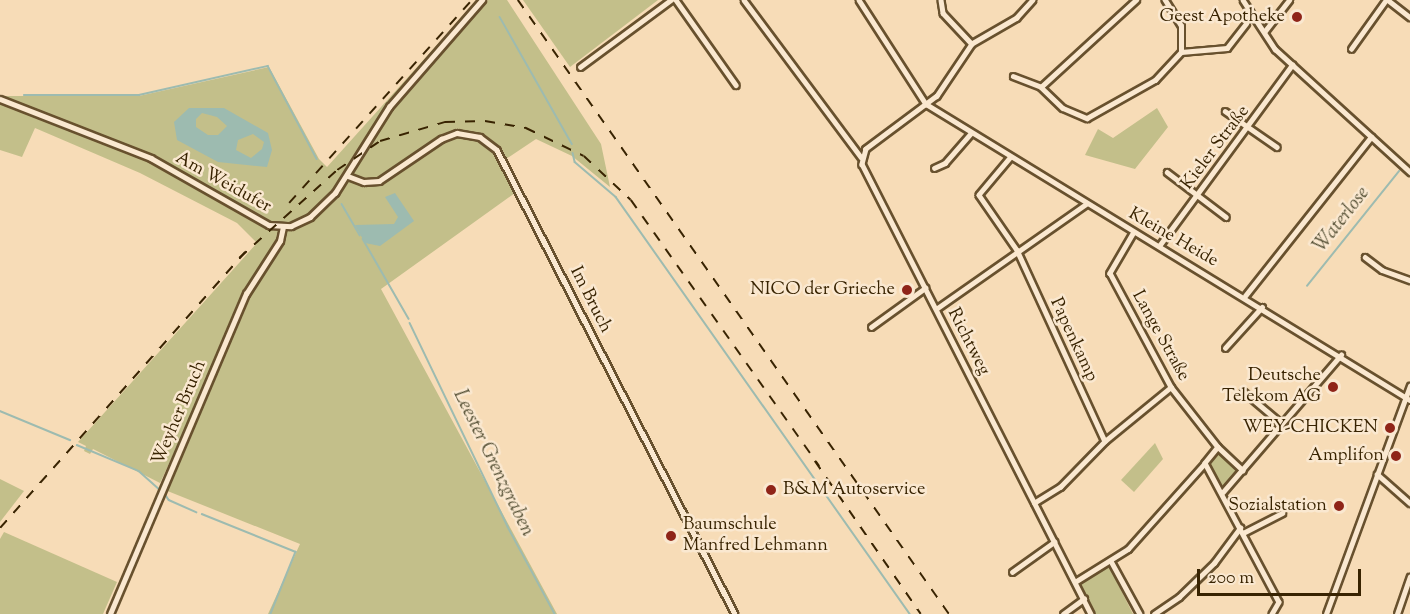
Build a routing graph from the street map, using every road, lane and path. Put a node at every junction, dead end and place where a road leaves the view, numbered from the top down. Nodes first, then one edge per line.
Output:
1 (482, 0) edge
2 (671, 0) edge
3 (676, 0) edge
4 (744, 0) edge
5 (859, 0) edge
6 (941, 0) edge
7 (1033, 0) edge
8 (1136, 0) edge
9 (1165, 0) edge
10 (1243, 0) edge
11 (1289, 0) edge
12 (1387, 0) edge
13 (1410, 17) edge
14 (1246, 24) dead end
15 (1265, 31) junction
16 (972, 44) junction
17 (1351, 49) dead end
18 (1181, 52) junction
19 (1292, 65) junction
20 (580, 67) dead end
21 (1013, 76) dead end
22 (736, 84) dead end
23 (1041, 87) junction
24 (0, 99) edge
25 (926, 104) junction
26 (1225, 111) dead end
27 (1249, 129) junction
28 (971, 133) junction
29 (1371, 137) junction
30 (1277, 147) dead end
31 (861, 157) junction
32 (1010, 158) junction
33 (934, 168) dead end
34 (1167, 172) dead end
35 (1410, 172) edge
36 (348, 176) junction
37 (1198, 196) junction
38 (1086, 204) junction
39 (1226, 218) dead end
40 (283, 227) junction
41 (1134, 232) junction
42 (1159, 246) junction
43 (1017, 250) junction
44 (1365, 257) dead end
45 (1410, 280) edge
46 (925, 288) junction
47 (1245, 296) junction
48 (1263, 307) junction
49 (936, 309) junction
50 (871, 327) dead end
51 (1225, 348) dead end
52 (1341, 356) junction
53 (1410, 386) edge
54 (1171, 387) junction
55 (1244, 391) dead end
56 (1408, 398) edge
57 (1281, 423) junction
58 (1105, 441) junction
59 (1218, 447) junction
60 (1205, 463) junction
61 (1243, 470) junction
62 (1377, 474) junction
63 (1223, 492) junction
64 (1034, 503) junction
65 (1410, 503) edge
66 (1282, 513) dead end
67 (1240, 531) junction
68 (1054, 542) junction
69 (1111, 561) junction
70 (1012, 572) dead end
71 (1410, 577) edge
72 (1075, 582) junction
73 (1084, 599) junction
74 (110, 614) edge
75 (735, 614) edge
76 (1063, 614) edge
77 (1091, 614) edge
78 (1140, 614) edge
79 (1154, 614) edge
80 (1272, 614) edge
81 (1326, 614) edge
82 (1397, 614) edge

1 - 36 street, Am Weidufer
2 - 20 street
3 - 22 street
4 - 31 street, Richtweg
5 - 25 street
6 - 16 street
7 - 16 street
8 - 23 street
9 - 18 street
10 - 15 street
11 - 15 street
12 - 13 street
12 - 17 street
14 - 18 street
15 - 19 street
16 - 25 street
18 - 23 street
19 - 27 street, Kieler Straße
19 - 29 street
21 - 23 street
24 - 40 street, Am Weidufer
25 - 28 street, Kleine Heide
25 - 31 street
26 - 27 street
27 - 30 street
27 - 37 street, Kieler Straße
28 - 32 street, Kleine Heide
28 - 33 street
29 - 35 street
29 - 47 street
31 - 46 street, Richtweg
32 - 38 street, Kleine Heide
32 - 43 street, Papenkamp
34 - 37 street
36 - 40 street, Am Weidufer
36 - 75 street, Im Bruch
37 - 39 street
37 - 42 street, Kieler Straße
38 - 41 street, Kleine Heide
38 - 43 street
40 - 74 street, Weyher Bruch
41 - 42 street, Kleine Heide
41 - 54 street, Lange Straße
42 - 47 street, Kleine Heide
43 - 49 street
43 - 58 street, Papenkamp
44 - 45 street
46 - 49 street, Richtweg
46 - 50 street
47 - 48 street, Kleine Heide
48 - 51 street
48 - 52 street, Kleine Heide
49 - 64 street, Richtweg
52 - 56 street, Kleine Heide
52 - 57 street
53 - 56 street
54 - 58 street
54 - 59 street, Lange Straße
55 - 57 street
56 - 62 street
57 - 61 street
58 - 64 street
59 - 60 street
59 - 61 street, Lange Straße
60 - 63 street
60 - 69 street
61 - 63 street
62 - 65 street
62 - 81 street
63 - 67 street
64 - 68 street, Richtweg
66 - 67 street
67 - 79 street
67 - 80 street
68 - 70 street
68 - 72 street, Richtweg
69 - 72 street
69 - 78 street
71 - 82 street
72 - 73 street, Richtweg
73 - 76 street
73 - 77 street, Richtweg

